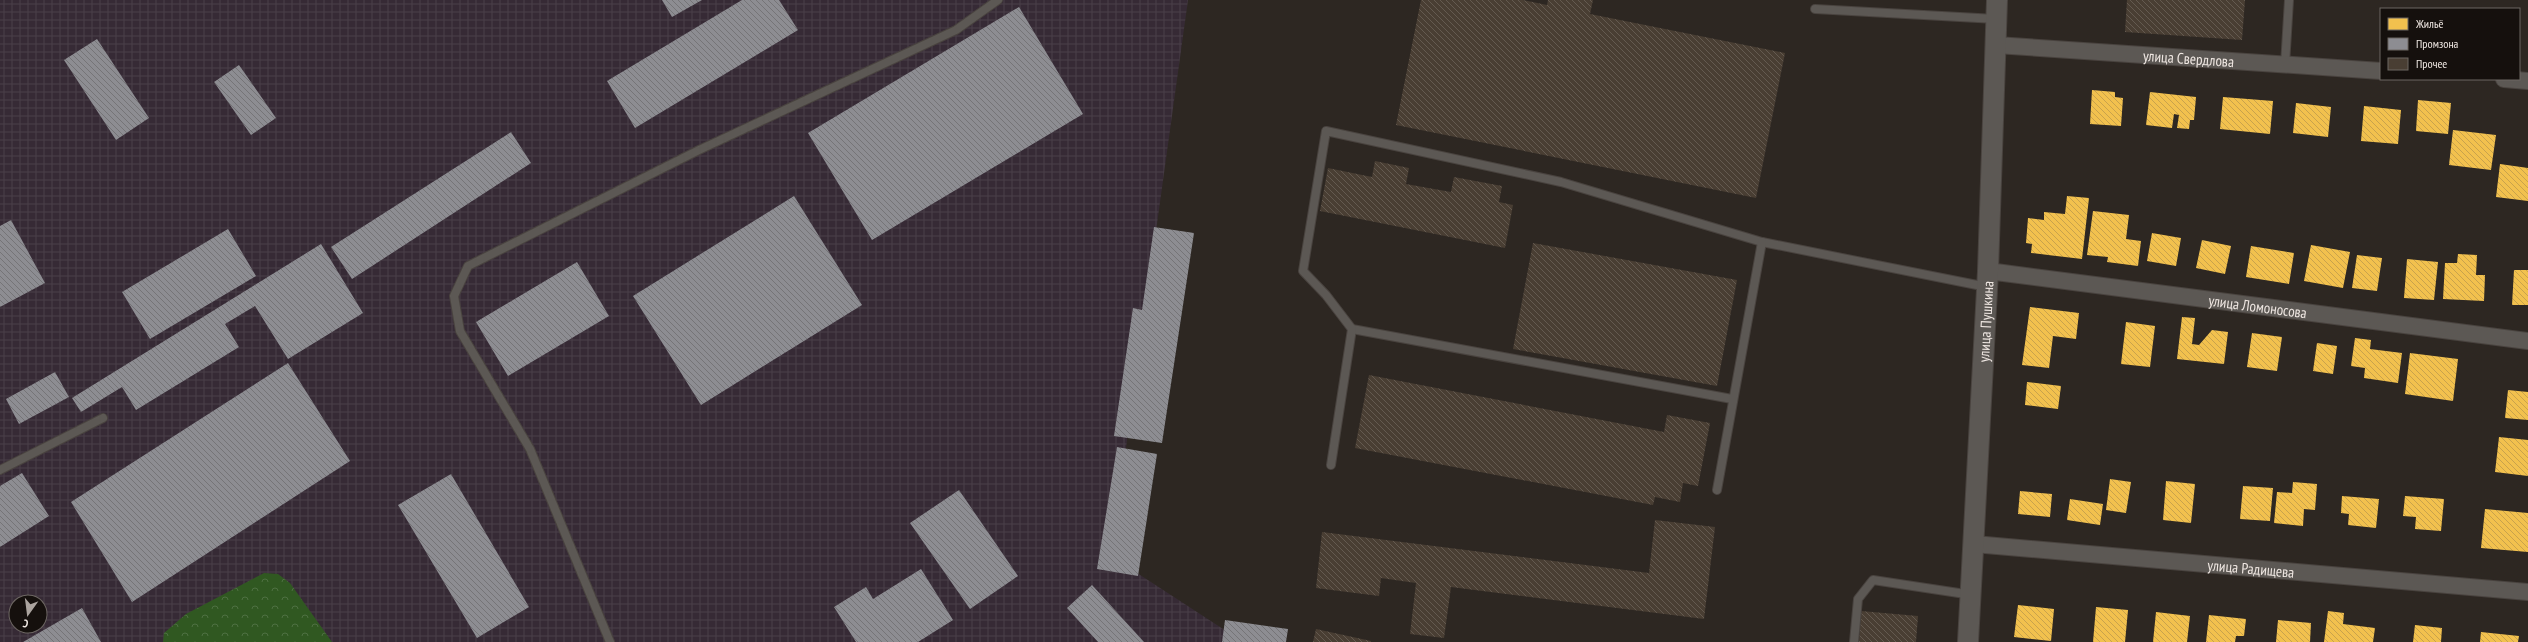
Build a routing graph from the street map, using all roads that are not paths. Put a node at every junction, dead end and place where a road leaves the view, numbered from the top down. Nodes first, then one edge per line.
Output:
1 (998, 0) edge
2 (2289, 0) edge
3 (1815, 9) dead end
4 (1997, 10) edge
5 (1996, 45) junction
6 (2285, 65) junction
7 (2380, 71) edge
8 (2516, 80) edge
9 (2528, 81) edge
10 (1762, 242) junction
11 (1988, 279) junction
12 (1352, 329) junction
13 (2528, 341) edge
14 (1732, 399) junction
15 (103, 418) dead end
16 (1331, 465) dead end
17 (0, 470) edge
18 (1717, 490) dead end
19 (1974, 544) junction
20 (2528, 592) edge
21 (1972, 595) junction
22 (610, 642) edge
23 (1854, 642) edge
24 (1968, 642) edge

1 - 22 lane
2 - 6 lane
3 - 4 lane
4 - 5 street, улица Пушкина
5 - 6 street, улица Свердлова
5 - 11 street, улица Пушкина
6 - 7 street, улица Свердлова
8 - 9 street
10 - 11 lane
10 - 12 lane
10 - 14 lane
11 - 13 street, улица Ломоносова
11 - 19 street, улица Пушкина
12 - 14 lane
12 - 16 lane
14 - 18 lane
15 - 17 lane
19 - 20 street, улица Радищева
19 - 21 street, улица Пушкина
21 - 23 lane
21 - 24 street, улица Пушкина

